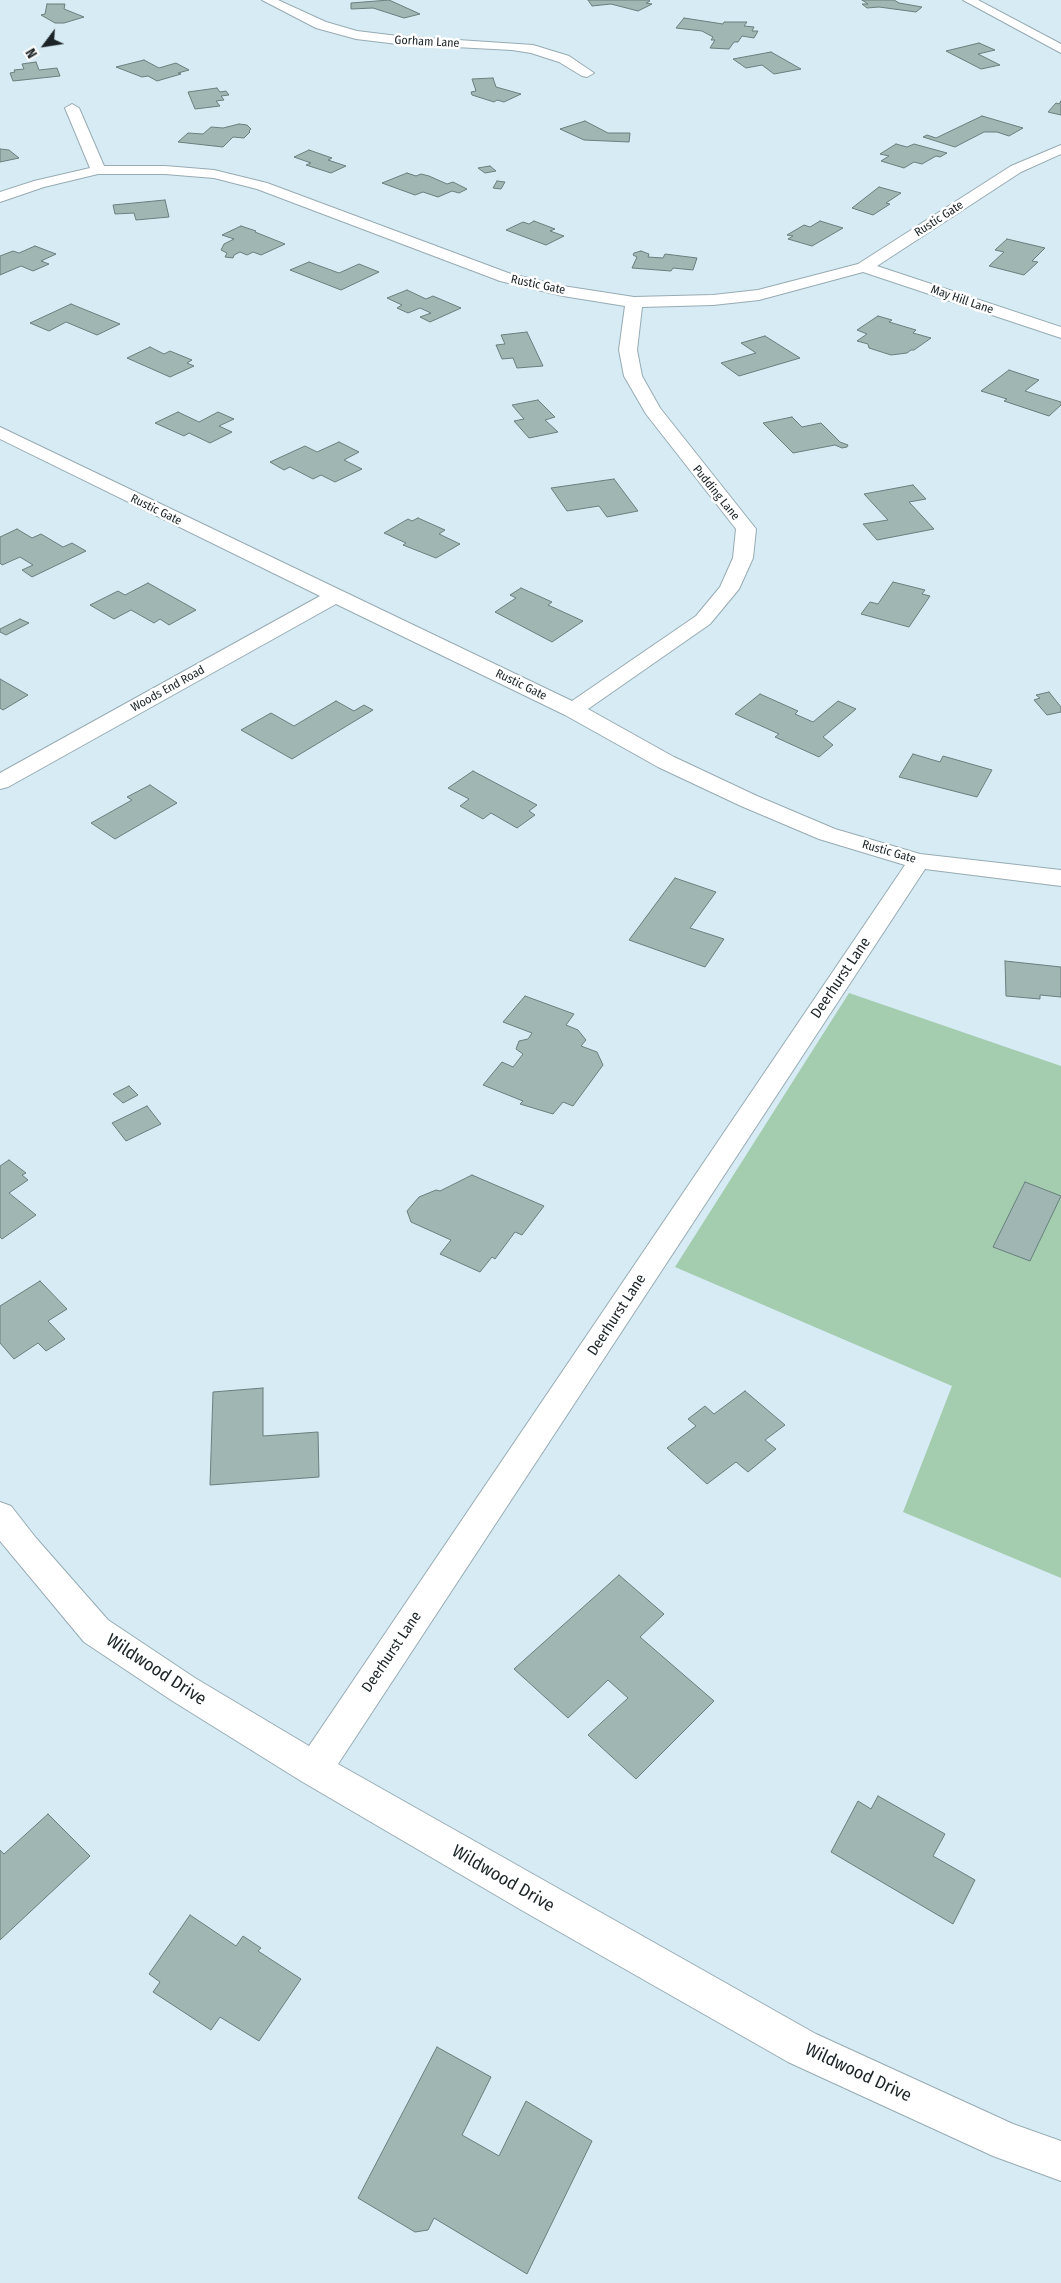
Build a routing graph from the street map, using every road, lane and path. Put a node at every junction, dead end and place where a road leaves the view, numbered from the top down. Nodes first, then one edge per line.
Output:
1 (268, 0) edge
2 (969, 0) edge
3 (1061, 49) edge
4 (587, 74) dead end
5 (72, 108) dead end
6 (1061, 149) edge
7 (98, 170) junction
8 (0, 197) edge
9 (864, 267) junction
10 (634, 302) junction
11 (1061, 333) edge
12 (0, 432) edge
13 (336, 596) junction
14 (573, 710) junction
15 (0, 782) edge
16 (919, 861) junction
17 (1061, 878) edge
18 (0, 1516) edge
19 (314, 1769) junction
20 (1061, 2161) edge

1 - 4 street, Gorham Lane
2 - 3 street
5 - 7 street
6 - 9 street, Rustic Gate
7 - 8 street, Rustic Gate
7 - 10 street, Rustic Gate
9 - 10 street, Rustic Gate
9 - 11 street, May Hill Lane
10 - 14 street, Pudding Lane
12 - 13 street, Rustic Gate
13 - 14 street, Rustic Gate
13 - 15 street, Woods End Road
14 - 16 street, Rustic Gate
16 - 17 street, Rustic Gate
16 - 19 street, Deerhurst Lane
18 - 19 street, Wildwood Drive
19 - 20 street, Wildwood Drive

